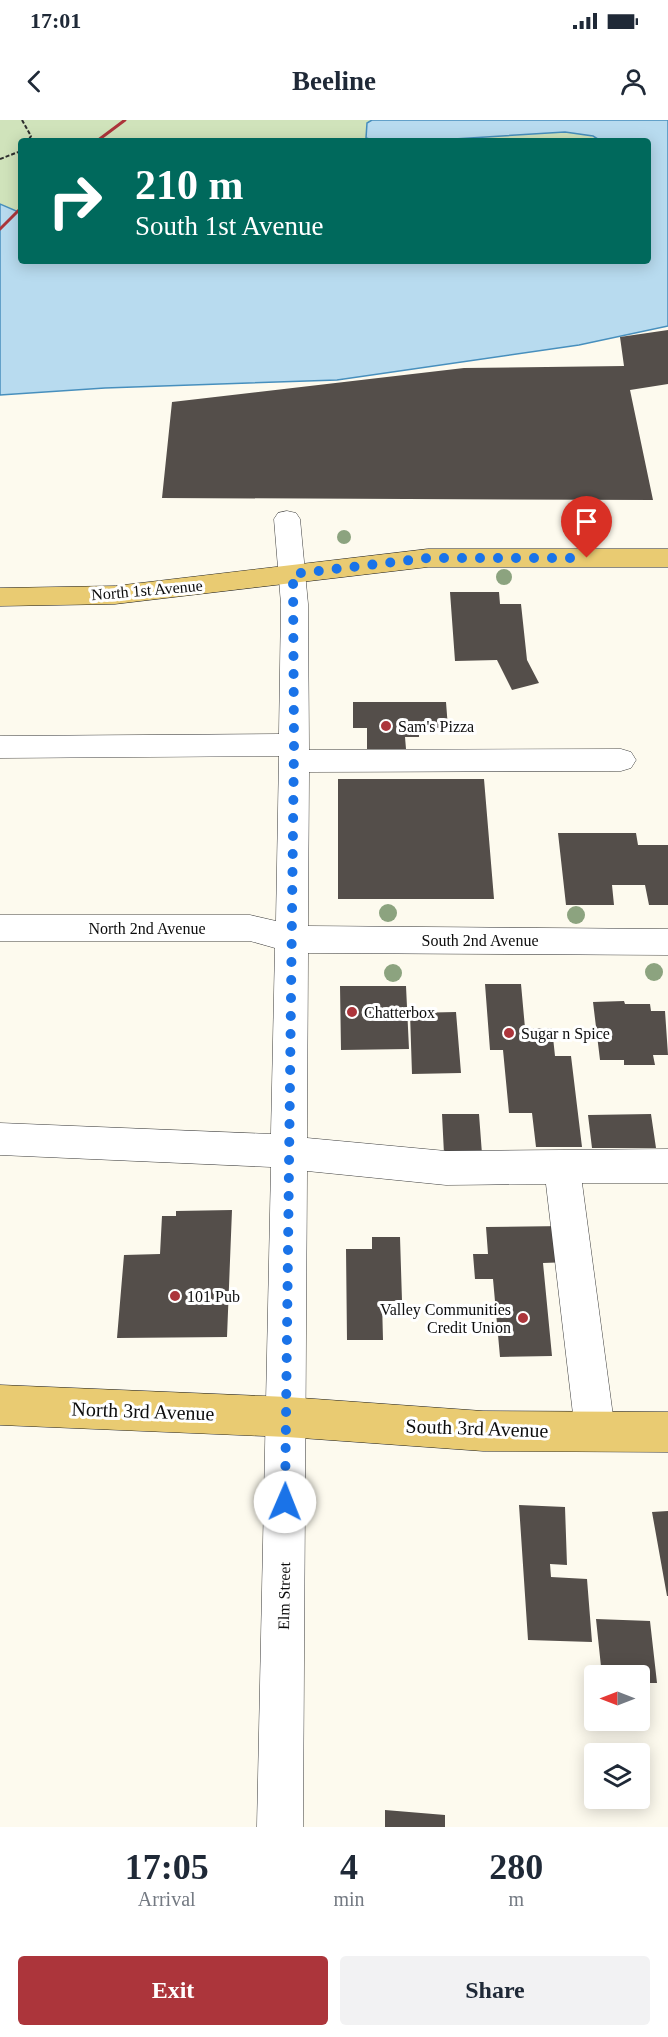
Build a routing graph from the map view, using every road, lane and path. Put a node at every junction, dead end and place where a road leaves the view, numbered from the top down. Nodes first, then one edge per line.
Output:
1 (22, 120) edge
2 (29, 138) edge
3 (18, 152) edge
4 (0, 159) edge
5 (287, 519) dead end
6 (668, 558) edge
7 (293, 574) junction
8 (0, 597) edge
9 (0, 747) edge
10 (294, 753) junction
11 (621, 760) dead end
12 (0, 928) edge
13 (292, 939) junction
14 (668, 942) edge
15 (0, 1140) edge
16 (289, 1153) junction
17 (668, 1166) edge
18 (561, 1168) junction
19 (551, 1226) dead end
20 (556, 1263) dead end
21 (582, 1321) junction
22 (0, 1405) edge
23 (287, 1417) junction
24 (595, 1431) junction
25 (668, 1432) edge
26 (280, 1827) edge

1 - 2 path
3 - 4 path
5 - 7 street, Elm Street
6 - 7 main road, North 1st Avenue
7 - 8 main road, North 1st Avenue
7 - 10 street, Elm Street
9 - 10 street
10 - 11 street
10 - 13 street, Elm Street
12 - 13 street, North 2nd Avenue
13 - 14 street, South 2nd Avenue
13 - 16 street, Elm Street
15 - 16 street
16 - 18 street
16 - 23 street, Elm Street
17 - 18 street
18 - 19 street
18 - 21 street
20 - 21 street
21 - 24 street
22 - 23 main road, North 3rd Avenue
23 - 24 main road, South 3rd Avenue
23 - 26 street, Elm Street
24 - 25 main road, South 3rd Avenue

